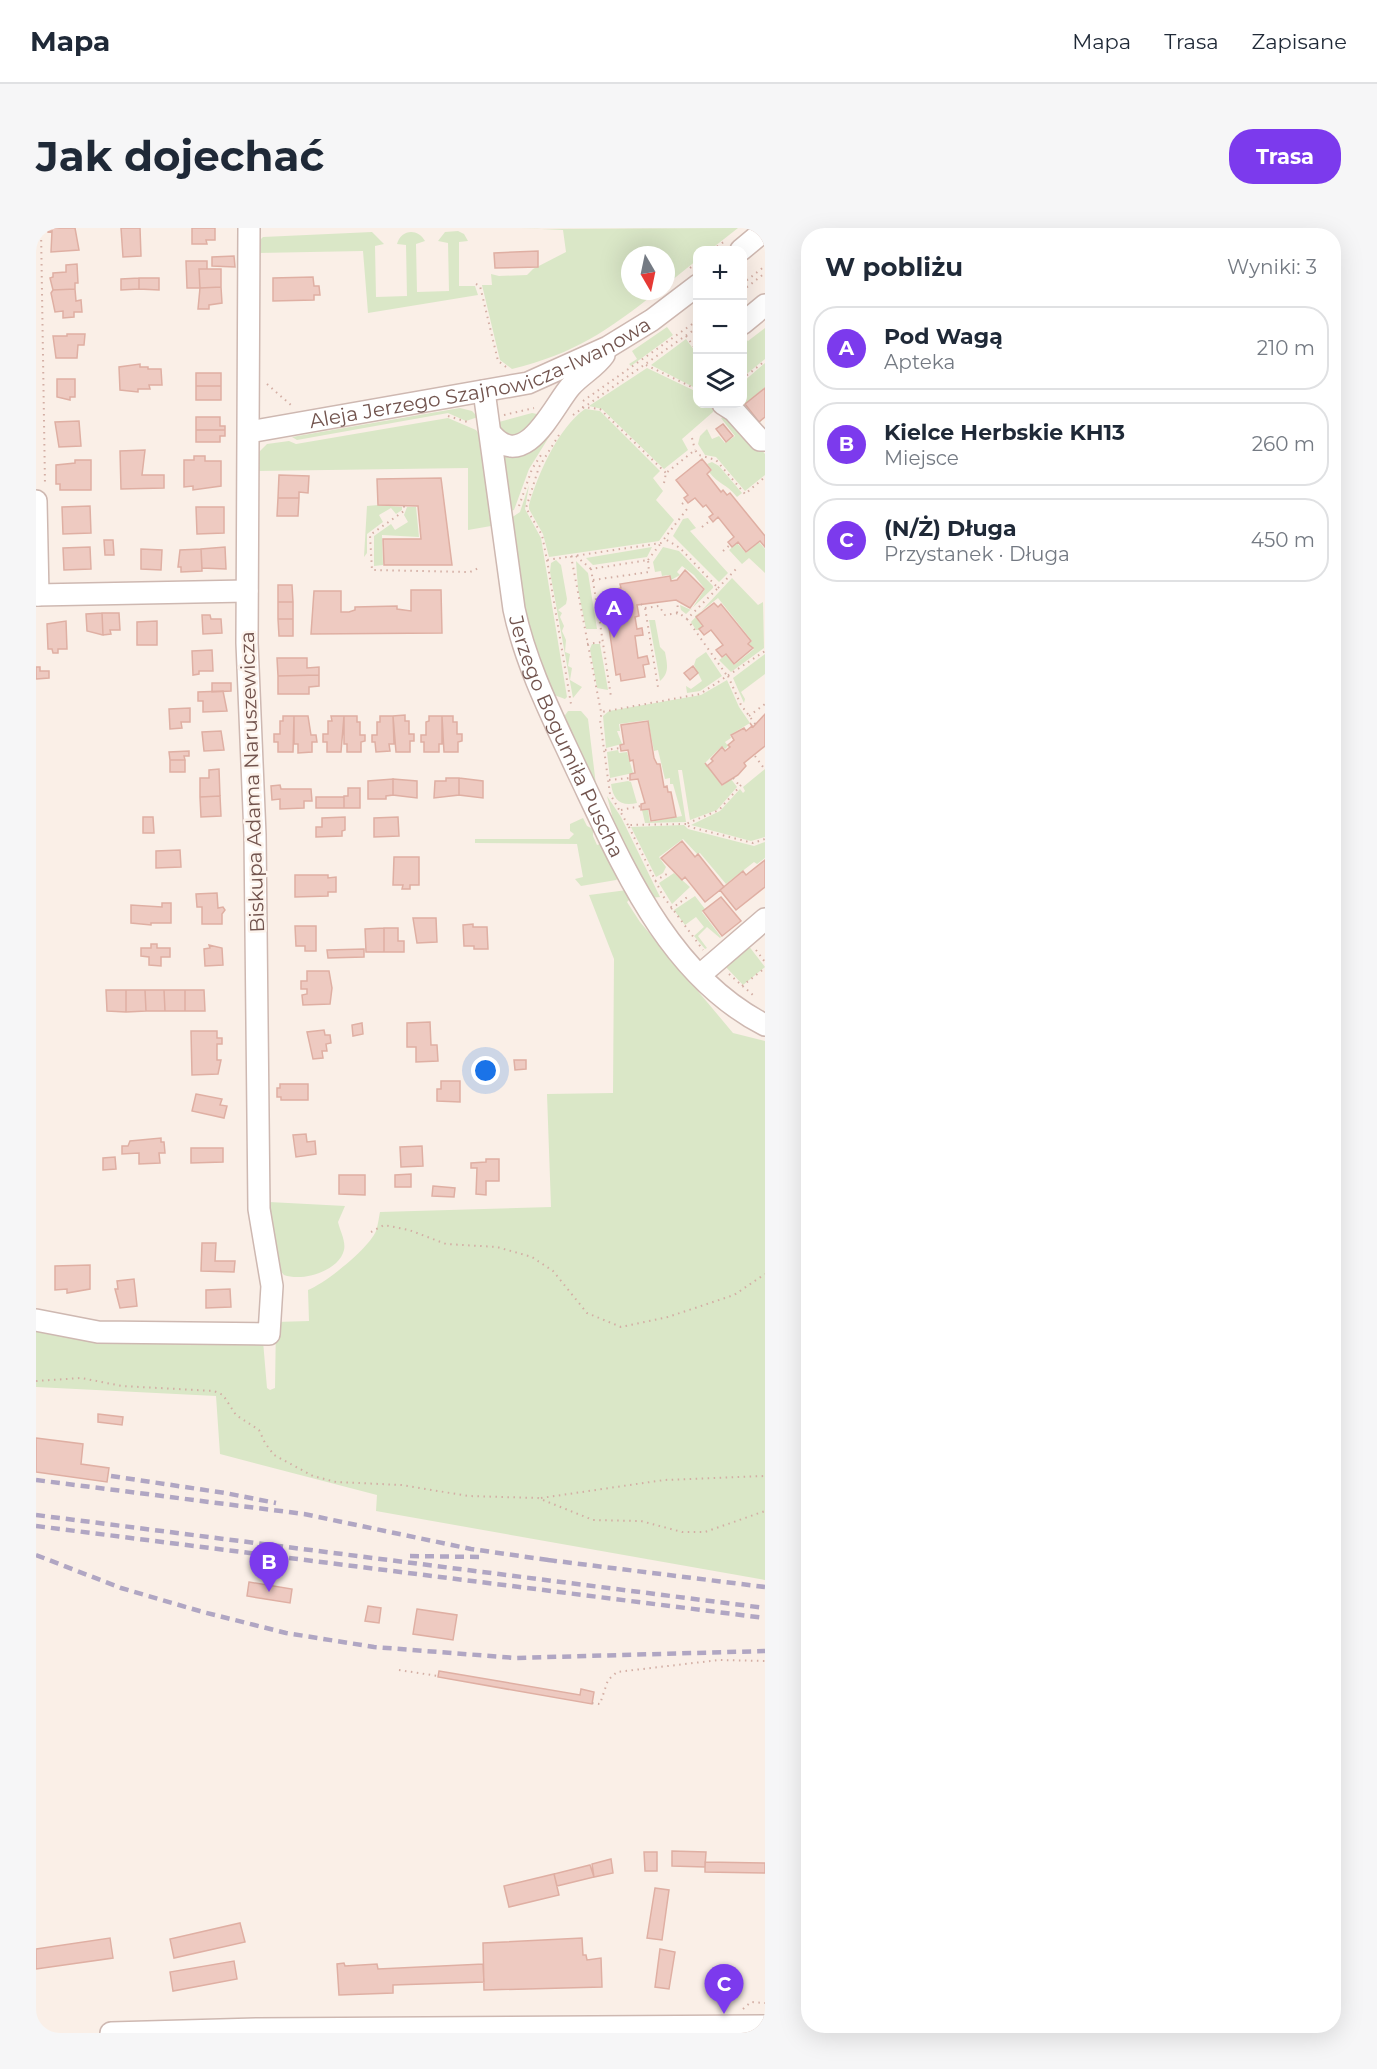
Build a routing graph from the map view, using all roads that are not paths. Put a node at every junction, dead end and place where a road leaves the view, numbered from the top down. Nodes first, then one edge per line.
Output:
1 (249, 228) edge
2 (765, 230) edge
3 (746, 246) edge
4 (693, 289) edge
5 (765, 305) edge
6 (747, 320) edge
7 (608, 347) junction
8 (484, 391) junction
9 (729, 408) edge
10 (495, 426) junction
11 (249, 432) junction
12 (765, 440) edge
13 (41, 497) edge
14 (247, 591) junction
15 (37, 596) edge
16 (765, 919) edge
17 (708, 968) junction
18 (765, 1025) edge
19 (36, 1320) edge
20 (765, 2026) edge
21 (703, 2030) edge
22 (162, 2032) edge
23 (111, 2033) edge

1 - 11 street, Biskupa Adama Naruszewicza
2 - 3 street
4 - 7 street, Aleja Jerzego Szajnowicza-Iwanowa
5 - 6 street
7 - 8 street, Aleja Jerzego Szajnowicza-Iwanowa
7 - 10 street
8 - 10 street, Jerzego Bogumiła Puscha
8 - 11 street, Aleja Jerzego Szajnowicza-Iwanowa
9 - 12 street
10 - 17 street, Jerzego Bogumiła Puscha
11 - 14 street, Biskupa Adama Naruszewicza
13 - 15 street
14 - 15 street
14 - 19 street, Biskupa Adama Naruszewicza
16 - 17 street
17 - 18 street, Jerzego Bogumiła Puscha
20 - 21 street
21 - 22 street
22 - 23 street

